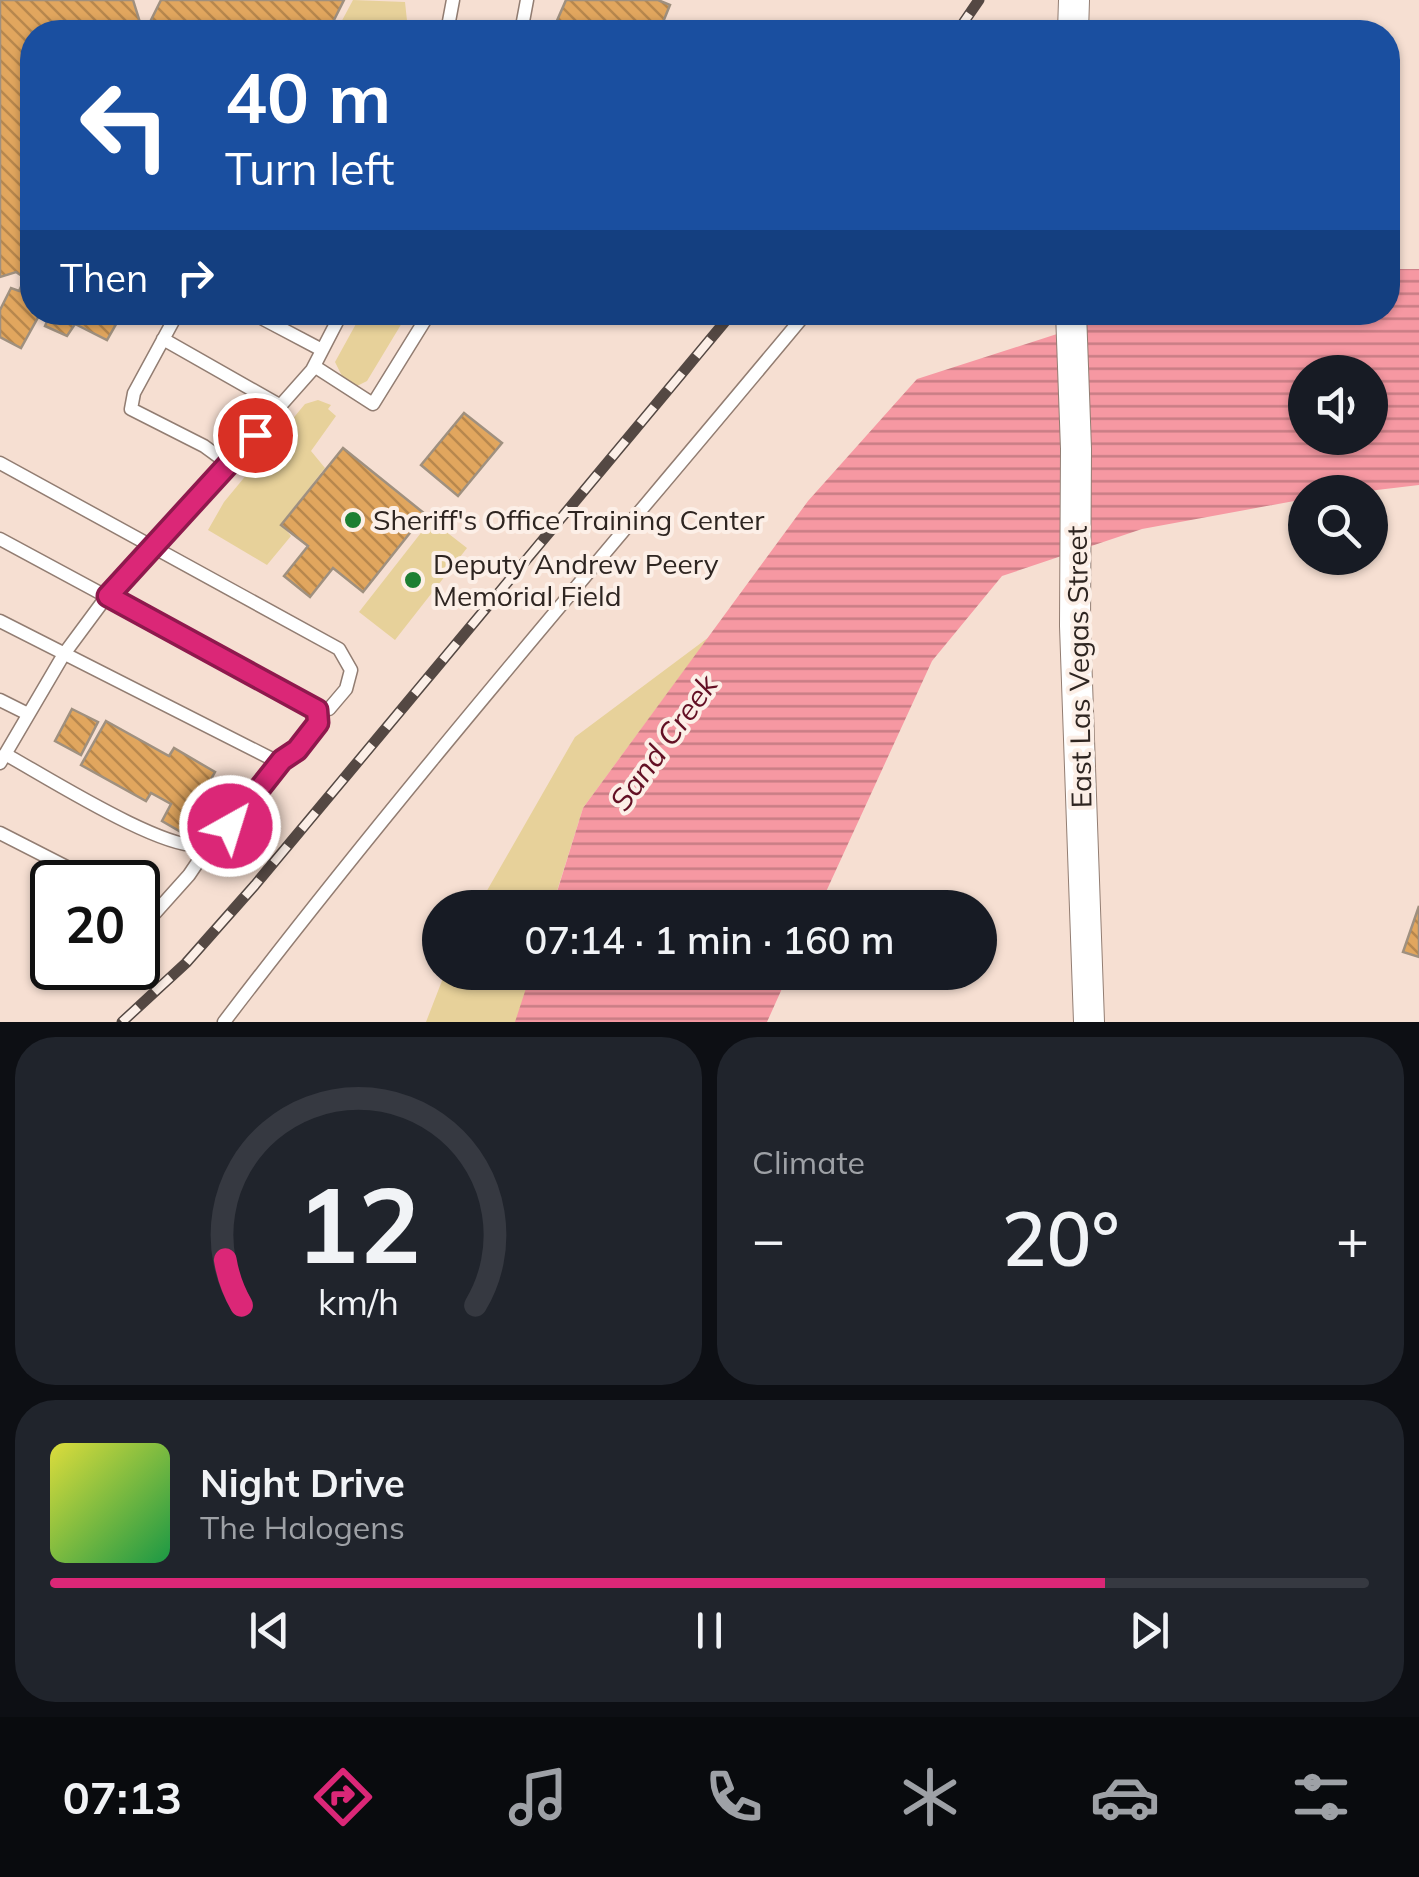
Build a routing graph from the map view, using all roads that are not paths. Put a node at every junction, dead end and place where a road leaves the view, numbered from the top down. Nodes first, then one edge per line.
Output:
1 (171, 325) edge
2 (275, 325) edge
3 (335, 325) edge
4 (422, 325) edge
5 (796, 325) edge
6 (1072, 325) edge
7 (164, 339) junction
8 (322, 350) junction
9 (314, 366) junction
10 (281, 406) junction
11 (0, 463) edge
12 (230, 465) junction
13 (0, 538) edge
14 (155, 547) junction
15 (108, 596) junction
16 (0, 620) edge
17 (64, 654) junction
18 (0, 700) edge
19 (317, 710) junction
20 (28, 714) junction
21 (2, 758) edge
22 (282, 760) junction
23 (0, 832) edge
24 (214, 839) junction
25 (54, 860) edge
26 (160, 908) edge
27 (224, 1022) edge
28 (1089, 1022) edge

1 - 7 lane
2 - 8 lane
3 - 8 lane
4 - 9 lane
5 - 27 lane
6 - 28 street, East Las Vegas Street
7 - 10 lane
7 - 12 lane
8 - 9 lane
9 - 10 lane
10 - 12 lane
11 - 14 lane
12 - 14 lane
13 - 15 lane
14 - 15 lane
14 - 19 lane
15 - 17 lane
15 - 19 lane
16 - 17 lane
17 - 20 lane
17 - 22 lane
18 - 20 lane
19 - 22 lane
20 - 21 lane
21 - 24 lane
22 - 24 lane
23 - 25 lane
24 - 26 lane

